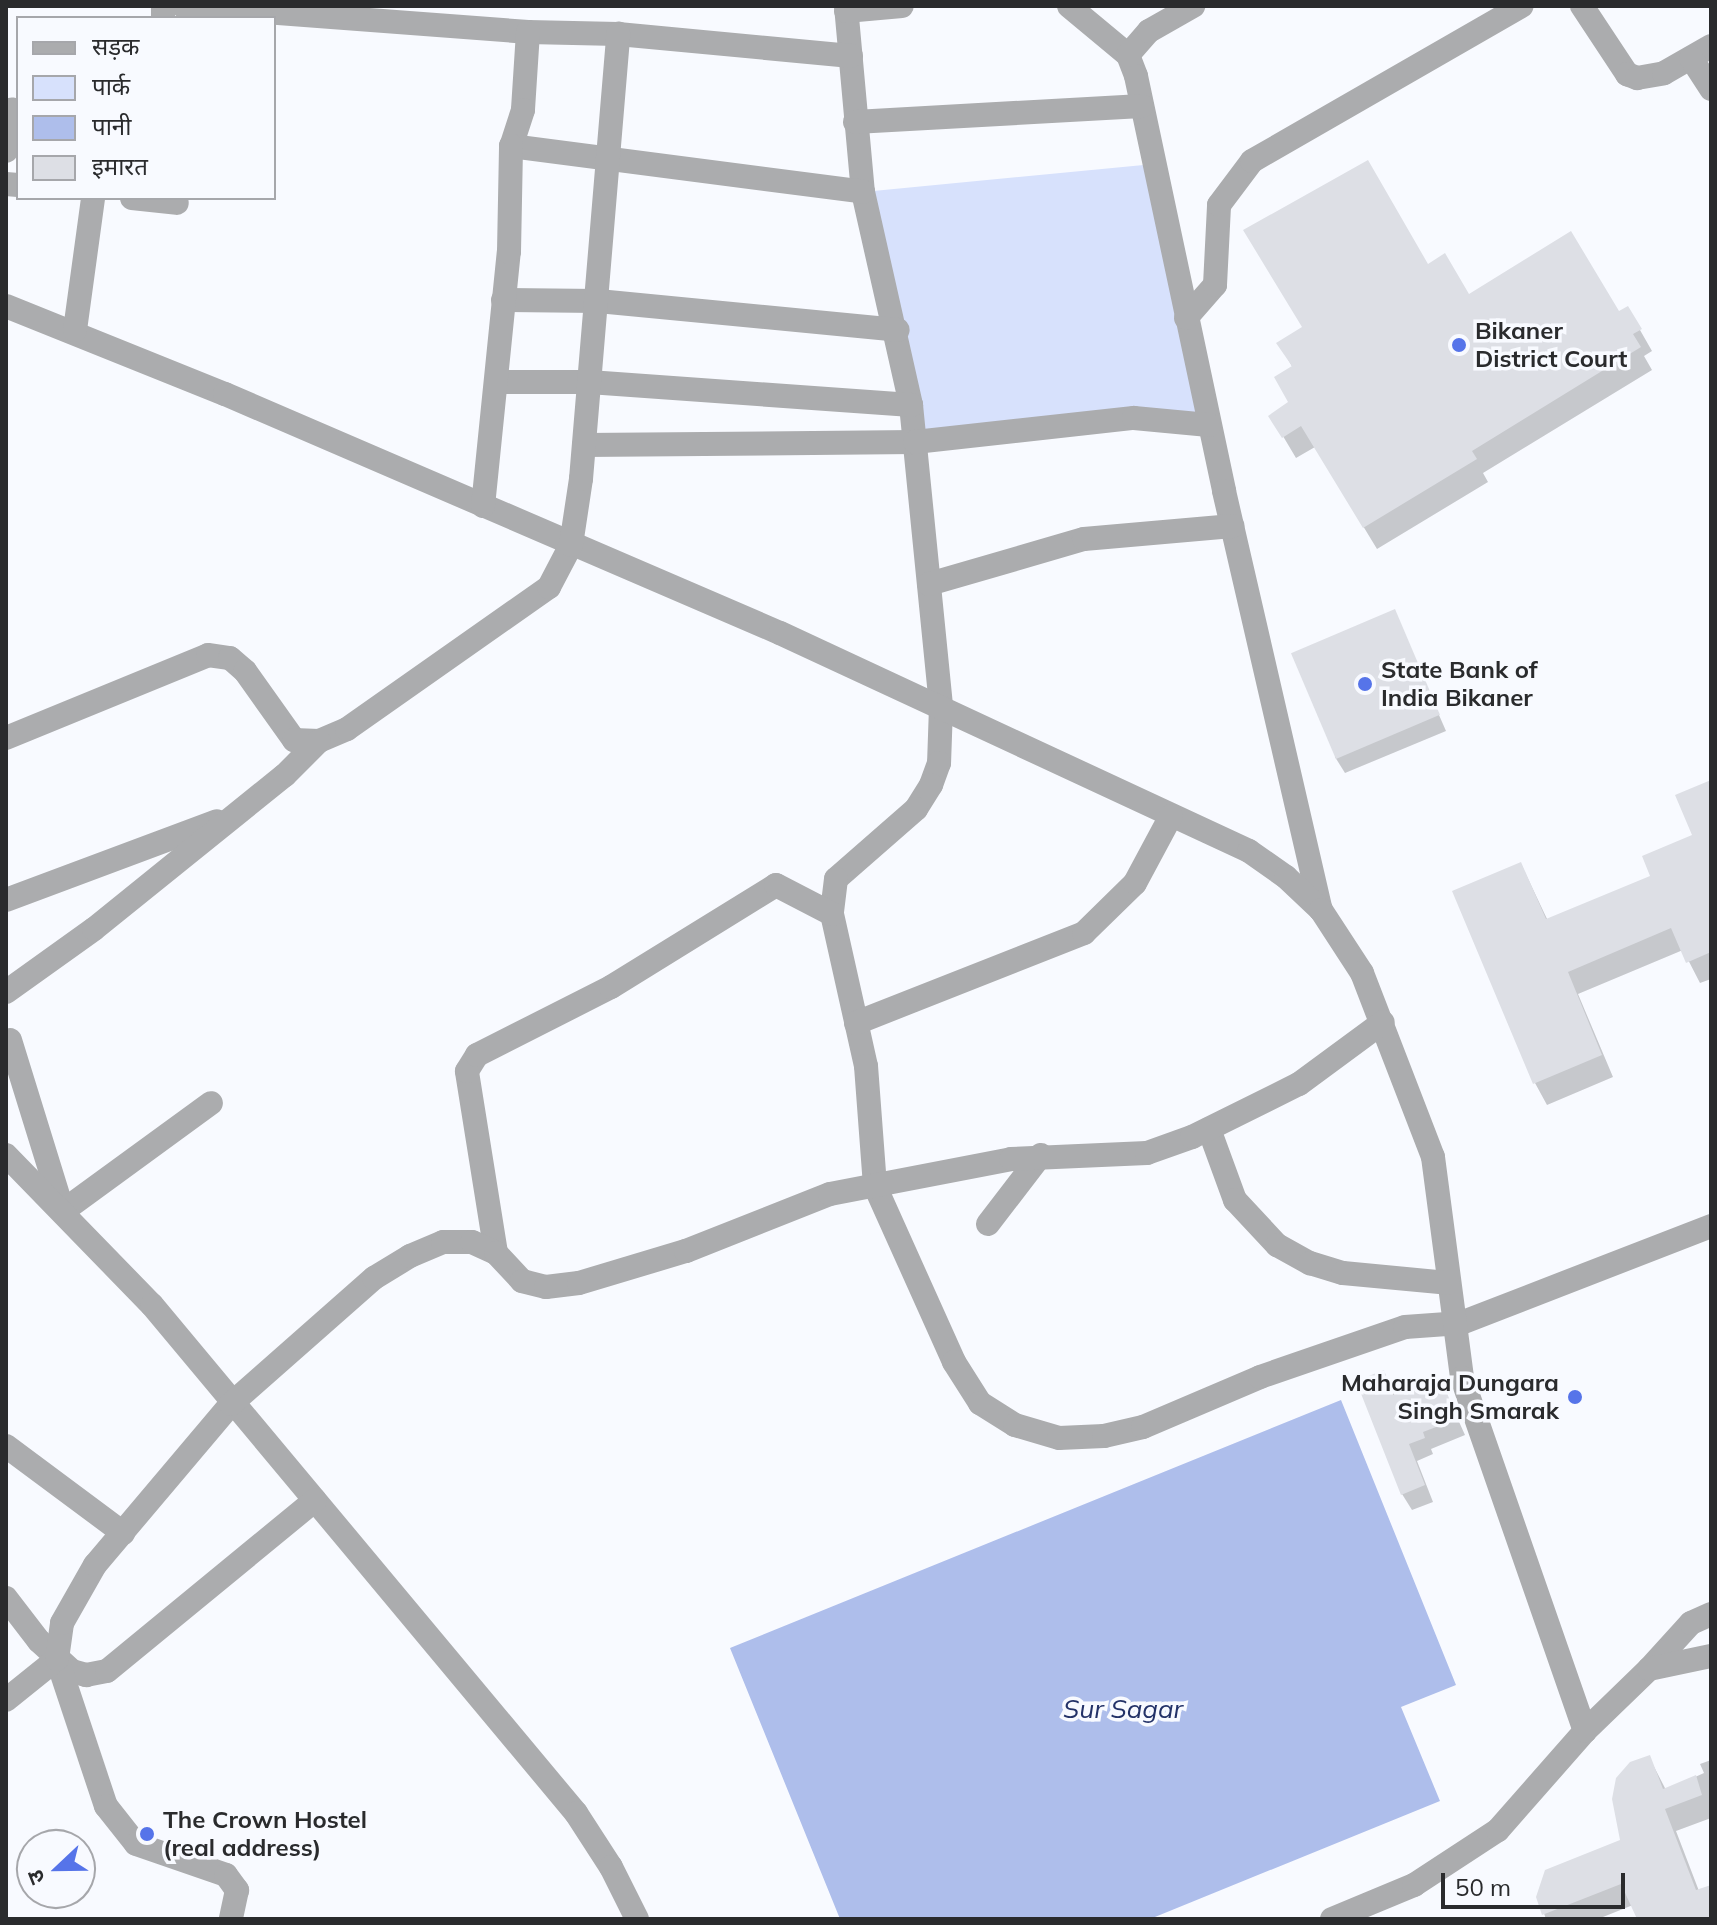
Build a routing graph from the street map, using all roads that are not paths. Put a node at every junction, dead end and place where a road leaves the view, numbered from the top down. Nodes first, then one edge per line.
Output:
1 (183, 6) edge
2 (487, 6) edge
3 (902, 6) edge
4 (1069, 6) edge
5 (1193, 6) edge
6 (1522, 6) edge
7 (1582, 6) edge
8 (846, 9) edge
9 (502, 30) junction
10 (528, 32) junction
11 (618, 34) junction
12 (1701, 52) edge
13 (1128, 55) junction
14 (851, 56) junction
15 (1711, 89) edge
16 (1142, 106) junction
17 (12, 109) edge
18 (855, 122) junction
19 (511, 146) junction
20 (6, 151) edge
21 (609, 156) junction
22 (863, 192) junction
23 (93, 200) edge
24 (150, 200) edge
25 (177, 203) dead end
26 (503, 300) junction
27 (598, 301) junction
28 (6, 306) edge
29 (1186, 318) junction
30 (75, 330) junction
31 (898, 330) junction
32 (498, 382) junction
33 (589, 382) junction
34 (911, 405) junction
35 (1209, 425) junction
36 (915, 442) junction
37 (584, 445) junction
38 (483, 506) junction
39 (1232, 526) junction
40 (571, 545) junction
41 (929, 584) junction
42 (941, 707) junction
43 (6, 738) edge
44 (319, 741) junction
45 (235, 815) junction
46 (1171, 816) junction
47 (6, 900) edge
48 (1321, 910) junction
49 (832, 914) junction
50 (6, 992) edge
51 (1383, 1022) junction
52 (856, 1023) junction
53 (7, 1035) edge
54 (211, 1103) dead end
55 (1209, 1129) junction
56 (6, 1155) edge
57 (1041, 1155) junction
58 (875, 1186) junction
59 (63, 1211) junction
60 (988, 1224) dead end
61 (1711, 1226) edge
62 (496, 1253) junction
63 (1448, 1283) junction
64 (1452, 1325) junction
65 (231, 1404) junction
66 (6, 1446) edge
67 (315, 1500) junction
68 (123, 1533) junction
69 (6, 1598) edge
70 (1711, 1614) edge
71 (1711, 1656) edge
72 (57, 1659) junction
73 (1649, 1669) junction
74 (6, 1700) edge
75 (1585, 1731) junction
76 (231, 1919) edge
77 (637, 1919) edge
78 (1332, 1919) edge

1 - 9 street
2 - 9 street
3 - 8 street
4 - 13 street
5 - 13 street
6 - 29 street
7 - 12 street
8 - 14 street
9 - 10 street
10 - 11 street
10 - 19 street
11 - 14 street
11 - 21 street
12 - 15 street
13 - 16 street
14 - 18 street
16 - 18 street
16 - 29 street
17 - 20 street
18 - 22 street
19 - 21 street
19 - 26 street
21 - 22 street
21 - 27 street
22 - 31 street
23 - 30 street
24 - 25 street
26 - 27 street
26 - 32 street
27 - 31 street
27 - 33 street
28 - 30 street
29 - 35 street
30 - 38 street
31 - 34 street
32 - 33 street
32 - 38 street
33 - 34 street
33 - 37 street
34 - 36 street
35 - 36 street
35 - 39 street
36 - 37 street
36 - 41 street
37 - 40 street
38 - 40 street
39 - 41 street
39 - 48 street
40 - 42 street
40 - 44 street
41 - 42 street
42 - 46 street
42 - 49 street
43 - 44 street
44 - 45 street
45 - 47 street
45 - 50 street
46 - 48 street
46 - 52 street
48 - 51 street
49 - 52 street
49 - 62 street
51 - 55 street
51 - 63 street
52 - 58 street
53 - 59 street
54 - 59 street
55 - 57 street
55 - 63 street
56 - 59 street
57 - 58 street
57 - 60 street
58 - 62 street
58 - 64 street
59 - 65 street
61 - 64 street
62 - 65 street
63 - 64 street
64 - 75 street
65 - 67 street
65 - 68 street
66 - 68 street
67 - 72 street
67 - 77 street
68 - 72 street
69 - 72 street
70 - 73 street
71 - 73 street
72 - 74 street
72 - 76 street
73 - 75 street
75 - 78 street

